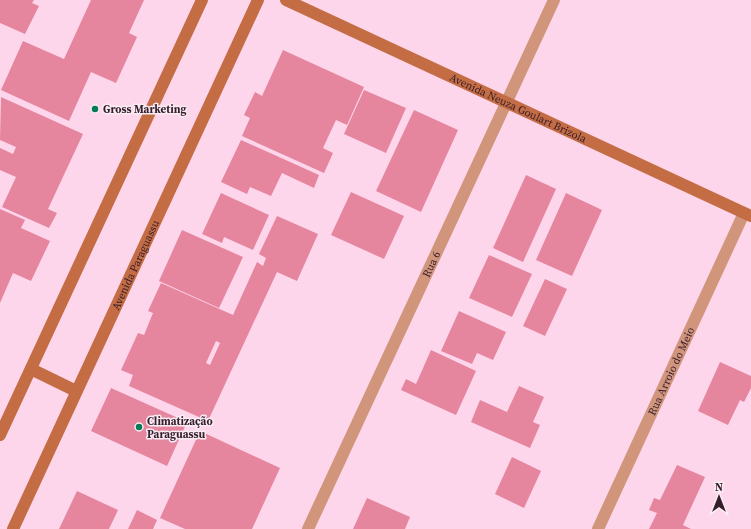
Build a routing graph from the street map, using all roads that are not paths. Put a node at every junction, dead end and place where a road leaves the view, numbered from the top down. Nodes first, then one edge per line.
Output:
1 (202, 0) edge
2 (258, 0) edge
3 (286, 0) edge
4 (554, 0) edge
5 (506, 102) junction
6 (748, 214) edge
7 (31, 369) junction
8 (76, 391) junction
9 (0, 435) edge
10 (13, 529) edge
11 (308, 529) edge
12 (598, 529) edge

1 - 7 main road
2 - 8 main road, Avenida Paraguassu
3 - 5 main road, Avenida Neuza Goulart Brizola
4 - 5 street, Rua 6
5 - 6 main road, Avenida Neuza Goulart Brizola
5 - 11 street, Rua 6
6 - 12 street, Rua Arroio do Meio
7 - 8 main road
7 - 9 main road
8 - 10 main road, Avenida Paraguassu

